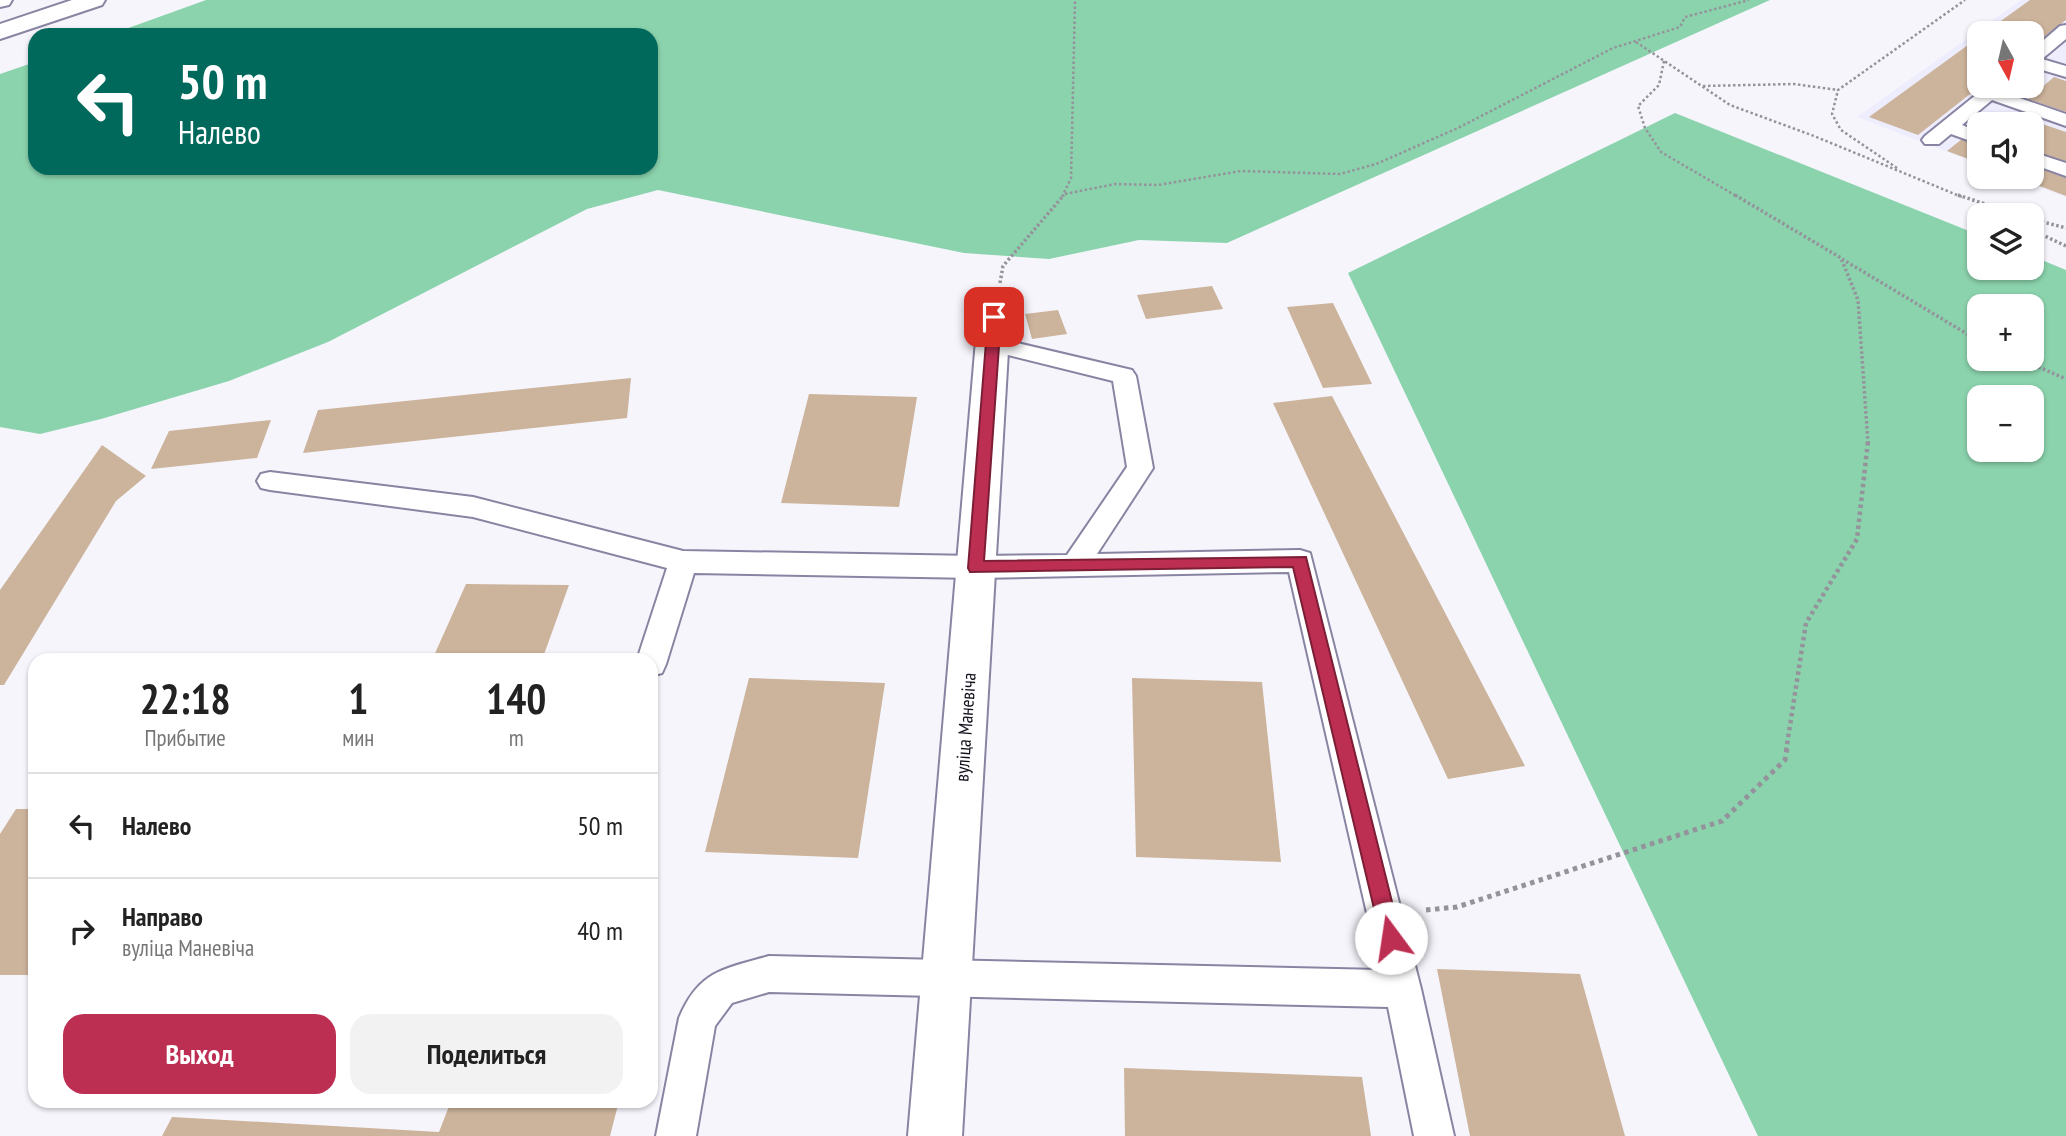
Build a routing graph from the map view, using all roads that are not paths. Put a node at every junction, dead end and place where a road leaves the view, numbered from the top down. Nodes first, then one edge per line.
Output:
1 (94, 0) edge
2 (2066, 31) edge
3 (0, 32) edge
4 (2044, 49) edge
5 (2044, 64) edge
6 (2066, 72) edge
7 (1982, 98) edge
8 (2014, 98) edge
9 (2066, 120) edge
10 (1947, 126) junction
11 (1967, 134) edge
12 (1932, 140) dead end
13 (2044, 162) edge
14 (2066, 170) edge
15 (993, 331) joint
16 (270, 481) dead end
17 (683, 562) junction
18 (1075, 565) junction
19 (976, 568) junction
20 (654, 653) edge
21 (946, 980) junction
22 (1403, 989) junction
23 (676, 1136) edge
24 (935, 1136) edge
25 (1434, 1136) edge

1 - 3 main road
2 - 4 lane
5 - 6 lane
7 - 10 lane
8 - 9 lane
10 - 11 lane
10 - 12 lane
13 - 14 lane
15 - 18 lane
15 - 19 main road, вуліца Маневіча
16 - 17 lane
17 - 19 lane
17 - 20 lane
18 - 19 lane
18 - 22 lane
19 - 21 main road, вуліца Маневіча
21 - 22 lane
21 - 23 lane
21 - 24 main road, вуліца Маневіча
22 - 25 lane

